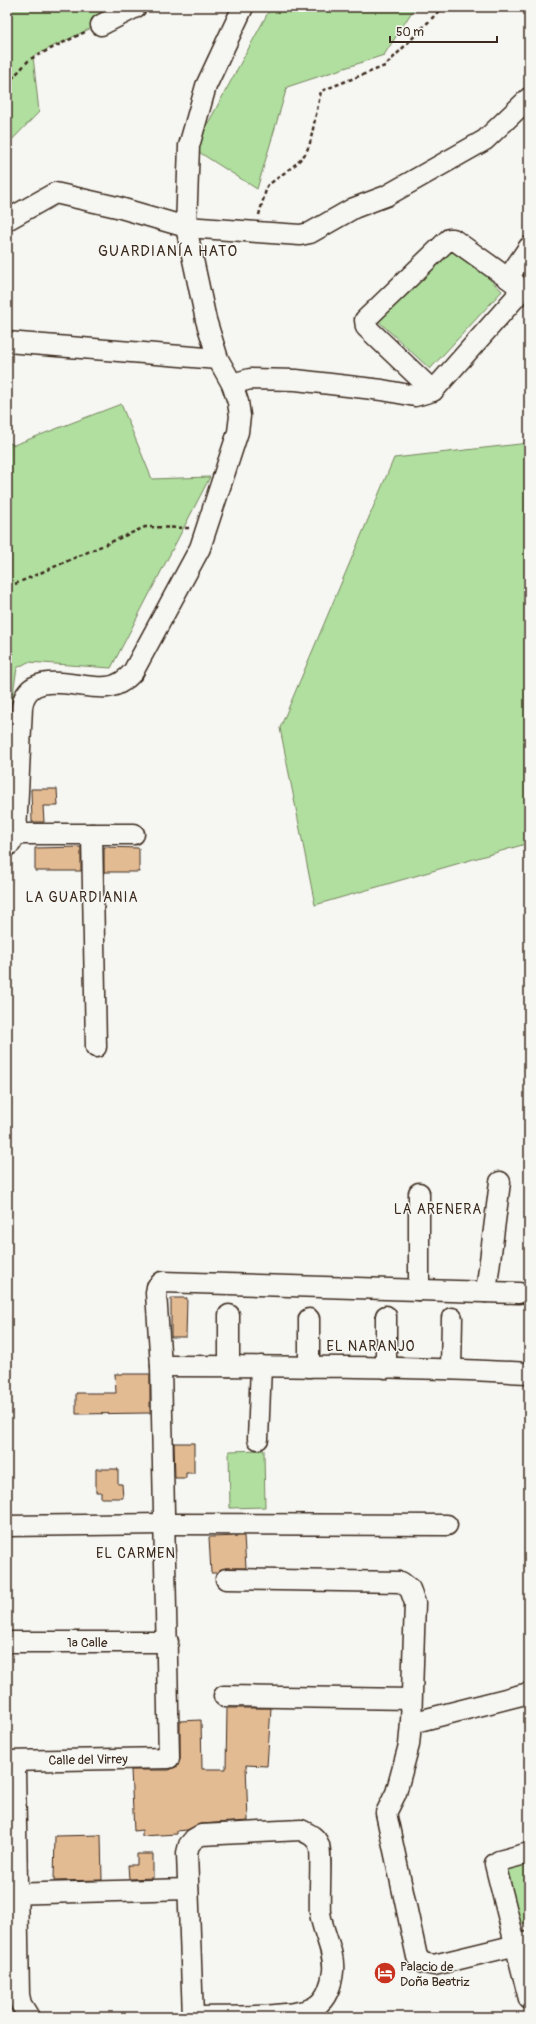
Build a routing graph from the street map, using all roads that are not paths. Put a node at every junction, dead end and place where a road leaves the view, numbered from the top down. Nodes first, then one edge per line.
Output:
1 (136, 7) edge
2 (243, 7) edge
3 (100, 25) road end
4 (529, 98) edge
5 (7, 220) edge
6 (186, 227) junction
7 (529, 247) edge
8 (508, 278) junction
9 (7, 342) edge
10 (218, 360) junction
11 (232, 384) junction
12 (433, 391) junction
13 (92, 834) junction
14 (134, 834) dead end
15 (11, 840) edge
16 (96, 1047) dead end
17 (500, 1182) dead end
18 (419, 1193) dead end
19 (419, 1290) junction
20 (486, 1292) junction
21 (519, 1292) dead end
22 (229, 1316) dead end
23 (386, 1316) dead end
24 (309, 1318) dead end
25 (452, 1318) dead end
26 (161, 1366) junction
27 (229, 1366) junction
28 (260, 1366) junction
29 (309, 1366) junction
30 (386, 1368) junction
31 (451, 1369) junction
32 (529, 1373) edge
33 (258, 1439) dead end
34 (164, 1524) junction
35 (448, 1525) dead end
36 (7, 1526) edge
37 (226, 1579) dead end
38 (7, 1642) edge
39 (168, 1642) junction
40 (529, 1693) edge
41 (224, 1696) dead end
42 (411, 1699) junction
43 (411, 1723) junction
44 (11, 1766) edge
45 (529, 1853) edge
46 (188, 1889) junction
47 (12, 1894) edge
48 (522, 1944) edge
49 (529, 1999) edge
50 (29, 2017) edge
51 (194, 2017) edge

1 - 3 street
2 - 6 street
4 - 6 street
5 - 6 street
6 - 10 street
7 - 8 street
8 - 12 street
8 - 12 street
9 - 10 street
10 - 11 street
11 - 12 street
11 - 15 street
13 - 14 street
13 - 15 street
13 - 16 street
17 - 20 street
18 - 19 street
19 - 20 street
19 - 26 street
20 - 21 street
22 - 27 street
23 - 30 street
24 - 29 street
25 - 31 street
26 - 27 street
26 - 34 street
27 - 28 street
28 - 29 street
28 - 33 street
29 - 30 street
30 - 31 street
31 - 32 street
34 - 35 street
34 - 36 street
34 - 39 street
37 - 42 street
38 - 39 street, 1a Calle
39 - 44 street, Calle del Virrey
40 - 43 street
41 - 42 street
42 - 43 street
43 - 48 street
44 - 47 street
45 - 48 street
46 - 47 street
46 - 51 street
46 - 51 street
47 - 50 street
48 - 49 street

